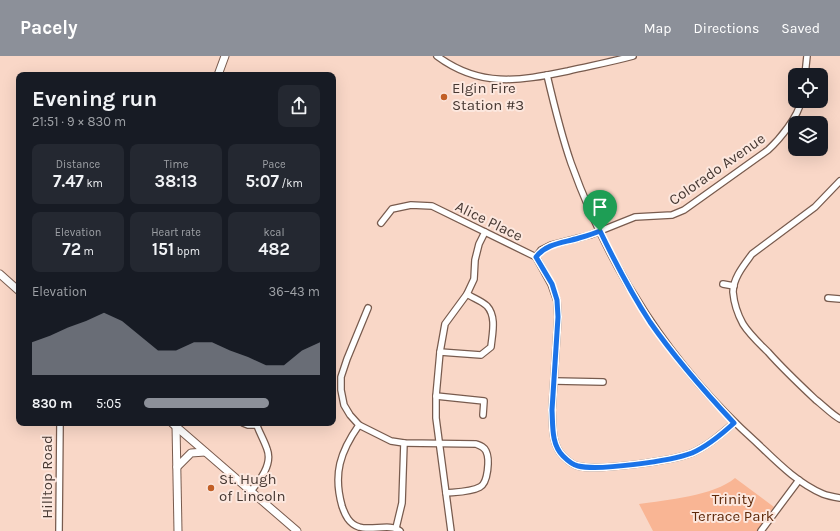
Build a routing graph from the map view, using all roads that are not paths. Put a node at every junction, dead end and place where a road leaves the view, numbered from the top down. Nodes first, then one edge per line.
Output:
1 (225, 56) edge
2 (437, 56) edge
3 (633, 56) edge
4 (807, 56) edge
5 (806, 68) edge
6 (219, 72) edge
7 (547, 75) junction
8 (798, 108) edge
9 (840, 181) edge
10 (381, 223) dead end
11 (600, 231) junction
12 (485, 232) junction
13 (536, 257) junction
14 (0, 274) edge
15 (723, 284) dead end
16 (734, 286) junction
17 (16, 288) edge
18 (467, 294) junction
19 (828, 298) dead end
20 (840, 299) edge
21 (368, 308) dead end
22 (440, 352) junction
23 (555, 380) junction
24 (603, 382) dead end
25 (436, 396) junction
26 (483, 415) dead end
27 (840, 419) edge
28 (734, 423) junction
29 (359, 425) junction
30 (60, 426) edge
31 (174, 426) edge
32 (176, 426) edge
33 (258, 426) edge
34 (404, 443) junction
35 (439, 443) junction
36 (206, 452) junction
37 (177, 467) junction
38 (799, 480) junction
39 (252, 491) junction
40 (446, 493) junction
41 (840, 498) edge
42 (398, 529) edge
43 (59, 531) edge
44 (178, 531) edge
45 (297, 531) edge
46 (451, 531) edge
47 (761, 531) edge

1 - 6 main road
2 - 7 street
3 - 7 street
4 - 5 street
7 - 11 street
8 - 11 street, Colorado Avenue
9 - 16 street
10 - 12 street, Alice Place
11 - 13 street, Colorado Avenue
11 - 28 street
12 - 13 street, Alice Place
12 - 18 street
13 - 23 street, Alice Place
14 - 17 main road
15 - 16 street
16 - 27 street
18 - 22 street
18 - 22 street
19 - 20 street
21 - 29 street
22 - 25 street
23 - 24 street
23 - 28 street, Alice Place
25 - 26 street
25 - 35 street
28 - 38 street
29 - 34 street
29 - 42 street
30 - 43 street, Hilltop Road
31 - 37 main road
32 - 36 main road
33 - 39 street
34 - 35 street
34 - 42 street
35 - 40 street
35 - 40 street
36 - 37 main road
36 - 39 main road
37 - 44 main road
38 - 41 street
38 - 47 street
39 - 45 main road
40 - 46 street

